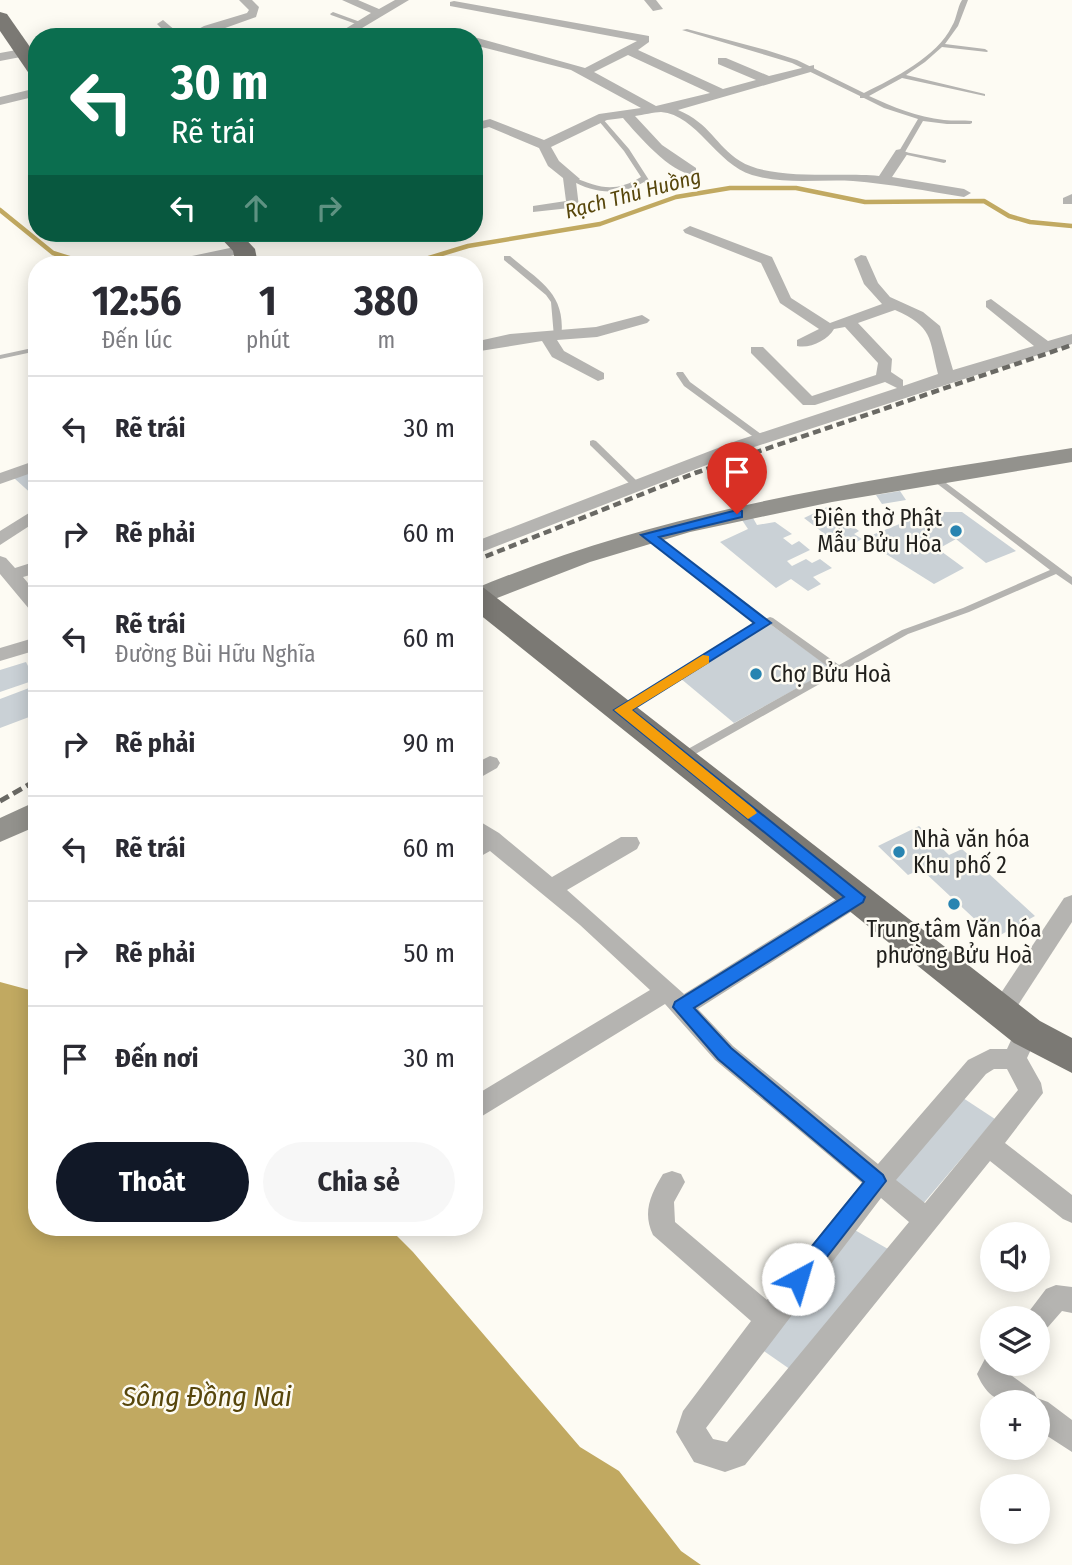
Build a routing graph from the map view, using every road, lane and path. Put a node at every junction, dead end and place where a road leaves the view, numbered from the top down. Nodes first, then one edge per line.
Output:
1 (245, 0) edge
2 (348, 0) edge
3 (402, 0) edge
4 (965, 0) edge
5 (454, 4) dead end
6 (380, 13) junction
7 (333, 15) dead end
8 (0, 18) edge
9 (163, 24) dead end
10 (361, 24) junction
11 (167, 28) edge
12 (208, 28) edge
13 (354, 28) edge
14 (685, 30) dead end
15 (483, 43) edge
16 (941, 45) junction
17 (628, 50) junction
18 (985, 51) dead end
19 (22, 53) junction
20 (0, 57) edge
21 (28, 60) edge
22 (722, 61) dead end
23 (810, 68) junction
24 (586, 72) junction
25 (902, 76) junction
26 (768, 80) junction
27 (723, 93) junction
28 (28, 94) edge
29 (983, 95) dead end
30 (862, 97) junction
31 (0, 101) edge
32 (660, 109) junction
33 (626, 114) junction
34 (600, 119) junction
35 (921, 119) junction
36 (970, 122) dead end
37 (483, 125) edge
38 (544, 145) junction
39 (901, 153) junction
40 (944, 161) dead end
41 (691, 170) dead end
42 (643, 178) junction
43 (573, 179) junction
44 (883, 180) junction
45 (653, 191) dead end
46 (964, 193) dead end
47 (538, 209) dead end
48 (690, 230) dead end
49 (242, 244) edge
50 (201, 256) edge
51 (507, 258) dead end
52 (861, 259) dead end
53 (991, 304) dead end
54 (895, 305) junction
55 (642, 320) dead end
56 (848, 322) junction
57 (827, 328) junction
58 (552, 337) junction
59 (1072, 339) edge
60 (803, 342) dead end
61 (483, 345) edge
62 (1045, 347) junction
63 (757, 349) dead end
64 (28, 351) edge
65 (0, 357) edge
66 (680, 374) dead end
67 (598, 376) dead end
68 (885, 377) junction
69 (947, 377) junction
70 (908, 390) junction
71 (762, 439) junction
72 (593, 443) dead end
73 (1072, 455) edge
74 (28, 468) edge
75 (934, 477) junction
76 (0, 479) edge
77 (636, 485) junction
78 (28, 519) edge
79 (648, 535) junction
80 (0, 539) edge
81 (483, 545) edge
82 (28, 567) edge
83 (6, 568) edge
84 (1057, 570) junction
85 (1072, 582) edge
86 (483, 594) edge
87 (28, 595) edge
88 (483, 603) edge
89 (764, 623) junction
90 (28, 646) edge
91 (0, 655) edge
92 (839, 670) junction
93 (621, 710) junction
94 (681, 759) junction
95 (28, 817) edge
96 (0, 831) edge
97 (483, 841) edge
98 (629, 843) dead end
99 (550, 889) junction
100 (857, 897) junction
101 (1072, 904) edge
102 (674, 999) junction
103 (1014, 1034) junction
104 (1072, 1057) edge
105 (483, 1104) edge
106 (987, 1144) junction
107 (876, 1181) junction
108 (672, 1182) dead end
109 (1072, 1211) edge
110 (925, 1219) junction
111 (1072, 1300) edge
112 (1049, 1306) edge
113 (768, 1318) junction
114 (992, 1376) edge
115 (1008, 1390) edge
116 (1050, 1421) edge
117 (1072, 1438) edge

1 - 12 street
2 - 6 street
3 - 6 street
4 - 16 lane
5 - 17 street
6 - 10 street
7 - 10 lane
8 - 19 main road
9 - 11 street
10 - 13 street
14 - 23 lane
15 - 24 street
16 - 18 lane
16 - 25 lane
17 - 24 street
17 - 27 street
19 - 20 street
19 - 21 main road
22 - 26 street
23 - 26 street
23 - 30 lane
24 - 32 street
25 - 29 lane
25 - 30 lane
26 - 27 street
27 - 32 street
28 - 31 street
30 - 35 lane
32 - 33 street
32 - 44 street
33 - 34 street
33 - 41 street
34 - 38 street
34 - 42 lane
35 - 36 lane
35 - 39 lane
37 - 38 street
38 - 43 street
39 - 40 lane
39 - 44 street
42 - 43 lane
42 - 45 lane
43 - 47 street
44 - 46 street
48 - 57 street
49 - 50 street
51 - 58 lane
52 - 54 street
53 - 62 street
54 - 56 street
54 - 69 street
55 - 58 street
56 - 57 street
56 - 68 street
57 - 60 street
58 - 61 street
58 - 67 street
59 - 62 street
62 - 69 street
63 - 68 street
64 - 65 lane
66 - 71 lane
68 - 70 street
69 - 70 street
70 - 71 street
71 - 77 street
72 - 77 lane
73 - 75 main road
74 - 76 street
75 - 79 main road
75 - 84 lane
77 - 81 street
78 - 80 street
79 - 86 main road
79 - 89 lane
82 - 83 street
83 - 87 street
84 - 85 lane
84 - 92 lane
88 - 93 main road
89 - 92 lane
89 - 93 lane
90 - 91 street
92 - 94 lane
93 - 94 main road
94 - 100 main road
95 - 96 main road
97 - 99 street
98 - 99 street
99 - 102 street
100 - 102 street
100 - 103 main road
101 - 103 street
102 - 105 street
102 - 107 street
103 - 104 main road
103 - 106 street
103 - 107 street
106 - 109 street
106 - 110 street
107 - 110 street
107 - 113 street
108 - 113 street
110 - 113 street
111 - 112 street
114 - 115 street
116 - 117 street

